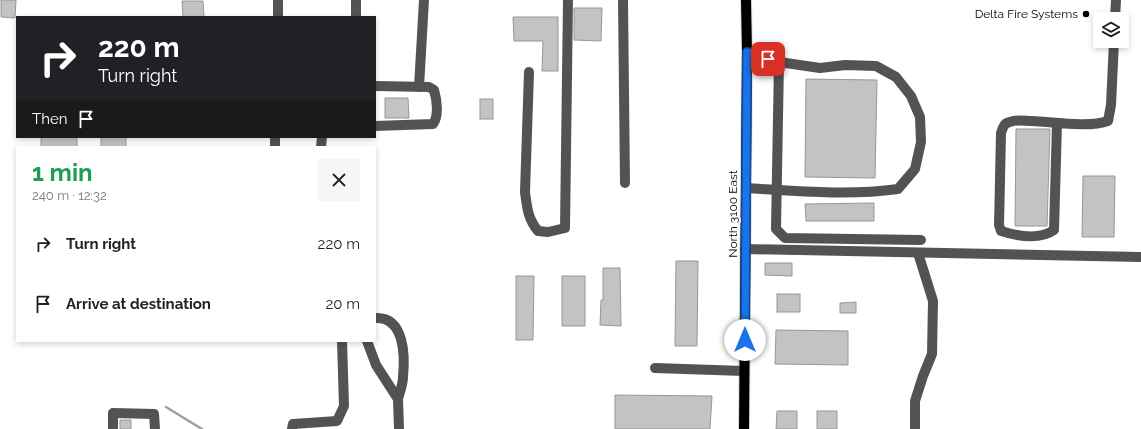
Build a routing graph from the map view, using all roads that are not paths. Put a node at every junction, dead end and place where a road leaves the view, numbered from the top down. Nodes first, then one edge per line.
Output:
1 (278, 0) edge
2 (356, 0) edge
3 (424, 0) edge
4 (568, 0) edge
5 (623, 0) edge
6 (746, 0) edge
7 (1116, 0) edge
8 (1115, 12) edge
9 (278, 16) edge
10 (356, 16) edge
11 (1114, 48) edge
12 (747, 52) junction
13 (779, 62) junction
14 (529, 72) dead end
15 (376, 86) edge
16 (419, 87) junction
17 (1057, 122) junction
18 (376, 126) edge
19 (625, 183) dead end
20 (746, 188) junction
21 (777, 190) junction
22 (921, 240) dead end
23 (745, 249) junction
24 (918, 253) junction
25 (1141, 257) edge
26 (376, 318) edge
27 (342, 342) edge
28 (367, 342) edge
29 (655, 368) dead end
30 (744, 371) junction
31 (398, 399) junction
32 (337, 425) edge
33 (113, 429) edge
34 (155, 429) edge
35 (292, 429) edge
36 (399, 429) edge
37 (744, 429) edge
38 (915, 429) edge

1 - 9 lane
2 - 10 lane
3 - 16 lane
4 - 14 lane
5 - 19 lane
6 - 12 main road, North 3100 East
7 - 8 lane
11 - 17 lane
12 - 13 lane
12 - 20 main road, North 3100 East
13 - 21 lane
13 - 21 lane
15 - 16 lane
16 - 18 lane
17 - 17 lane
20 - 21 lane
20 - 23 main road, North 3100 East
21 - 22 lane
23 - 24 lane
23 - 30 main road, North 3100 East
24 - 25 lane
24 - 38 lane
26 - 31 lane
27 - 32 lane
28 - 31 lane
29 - 30 lane
30 - 37 main road, North 3100 East
31 - 36 lane
32 - 35 lane
33 - 34 lane

